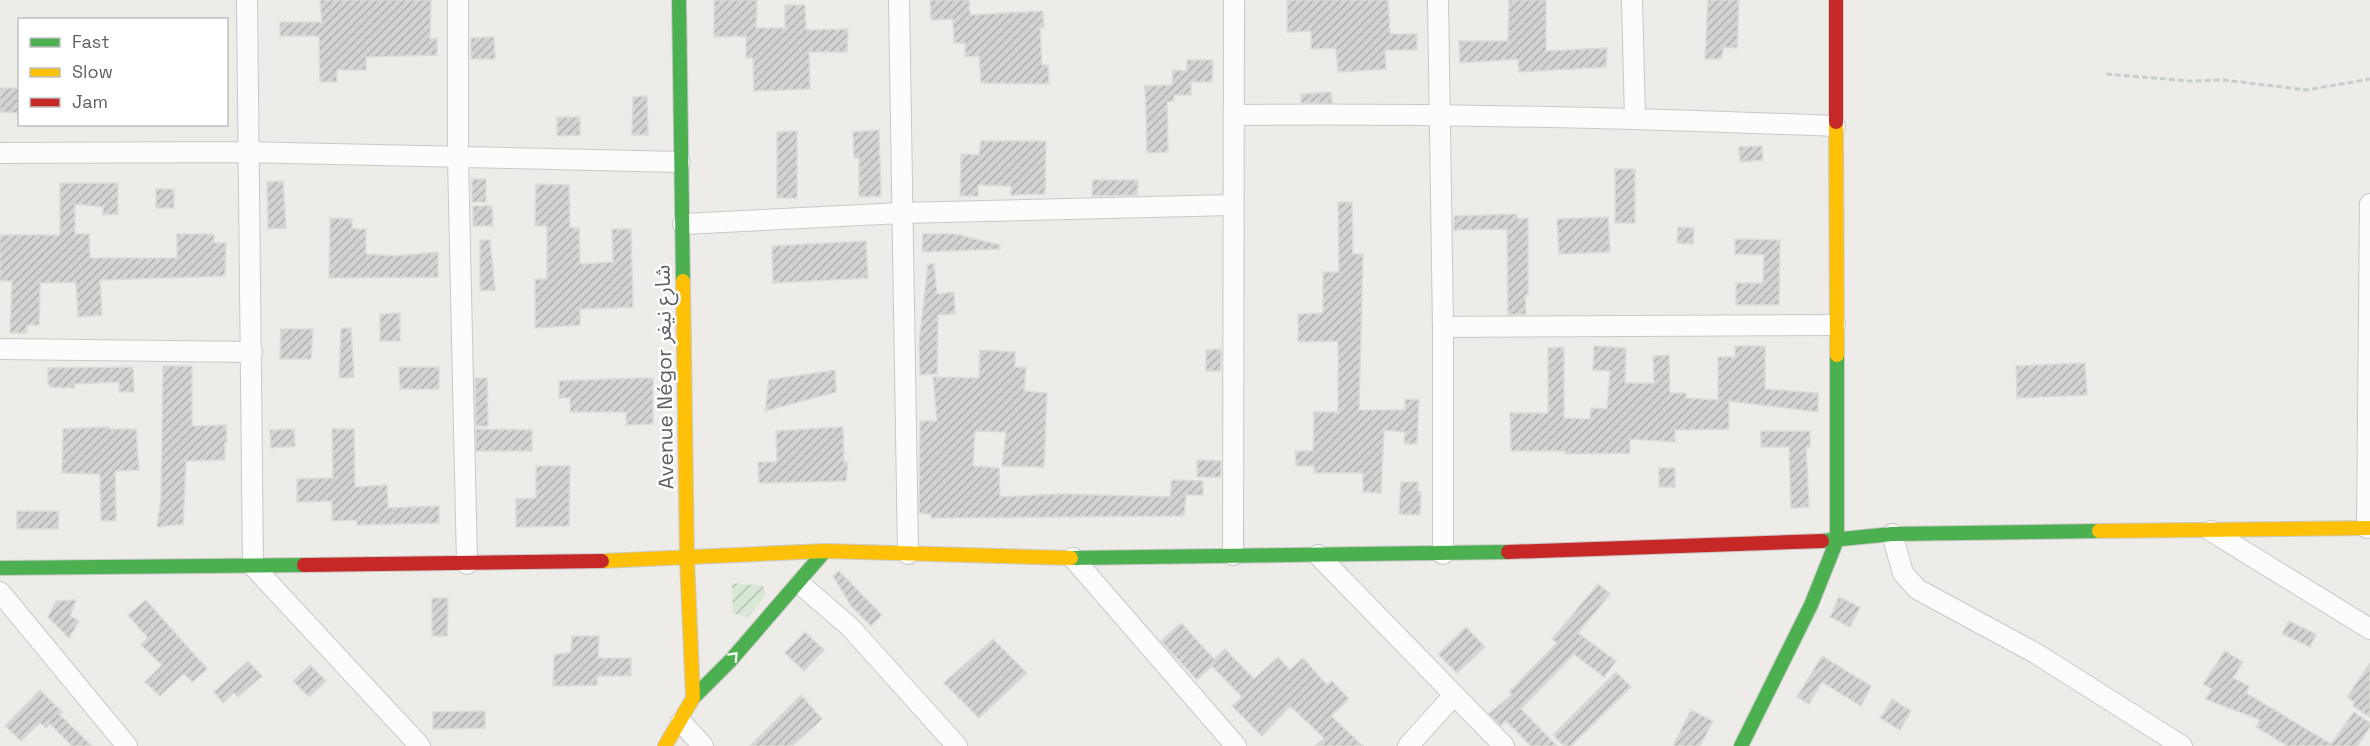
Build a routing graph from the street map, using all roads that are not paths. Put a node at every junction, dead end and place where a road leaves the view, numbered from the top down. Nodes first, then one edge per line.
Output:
1 (247, 0) edge
2 (458, 0) edge
3 (678, 0) edge
4 (899, 0) edge
5 (1234, 0) edge
6 (1438, 0) edge
7 (1632, 0) edge
8 (1836, 0) edge
9 (1440, 113) junction
10 (1236, 115) junction
11 (1635, 118) junction
12 (1835, 126) junction
13 (246, 152) junction
14 (0, 153) edge
15 (459, 157) junction
16 (681, 162) junction
17 (2370, 204) edge
18 (1232, 205) junction
19 (901, 213) junction
20 (683, 224) junction
21 (1835, 326) junction
22 (1443, 327) junction
23 (0, 350) edge
24 (252, 352) junction
25 (2369, 528) edge
26 (2211, 531) junction
27 (1892, 534) junction
28 (1837, 540) junction
29 (825, 551) junction
30 (908, 554) junction
31 (1443, 554) junction
32 (1233, 555) junction
33 (1318, 555) junction
34 (1073, 558) junction
35 (687, 559) junction
36 (467, 564) junction
37 (253, 566) junction
38 (0, 568) edge
39 (800, 584) junction
40 (0, 592) edge
41 (2370, 629) edge
42 (1454, 695) junction
43 (693, 698) junction
44 (681, 722) junction
45 (1748, 743) edge
46 (127, 746) edge
47 (420, 746) edge
48 (665, 746) edge
49 (703, 746) edge
50 (957, 746) edge
51 (1236, 746) edge
52 (1408, 746) edge
53 (1504, 746) edge
54 (2182, 746) edge

1 - 13 street
2 - 15 street
3 - 16 street, Avenue Négor شارع نيغر
4 - 19 street
5 - 10 street
6 - 9 street
7 - 11 street
8 - 12 street
9 - 10 street
9 - 11 street
9 - 22 street
10 - 18 street
11 - 12 street
12 - 21 street
13 - 14 street
13 - 15 street
13 - 24 street
15 - 16 street
15 - 36 street
16 - 20 street, Avenue Négor شارع نيغر
17 - 25 street
18 - 19 street
18 - 32 street
19 - 20 street
19 - 30 street
20 - 35 street, Avenue Négor شارع نيغر
21 - 22 street
21 - 28 street
22 - 31 street
23 - 24 street
24 - 37 street
25 - 26 street
26 - 27 street
26 - 41 street
27 - 28 street
27 - 54 street
28 - 31 street
28 - 45 street
29 - 30 street
29 - 35 street
29 - 39 street
30 - 34 street
31 - 33 street
32 - 33 street
32 - 34 street
33 - 42 street
34 - 51 street
35 - 36 street
35 - 43 street, Avenue Négor شارع نيغر
36 - 37 street
37 - 38 street
37 - 47 street
43 -> 39 street
39 - 50 street
40 - 46 street
42 - 52 street
42 - 53 street
43 - 44 street, Avenue Négor شارع نيغر
44 - 48 street, Avenue Négor شارع نيغر
44 - 49 street

